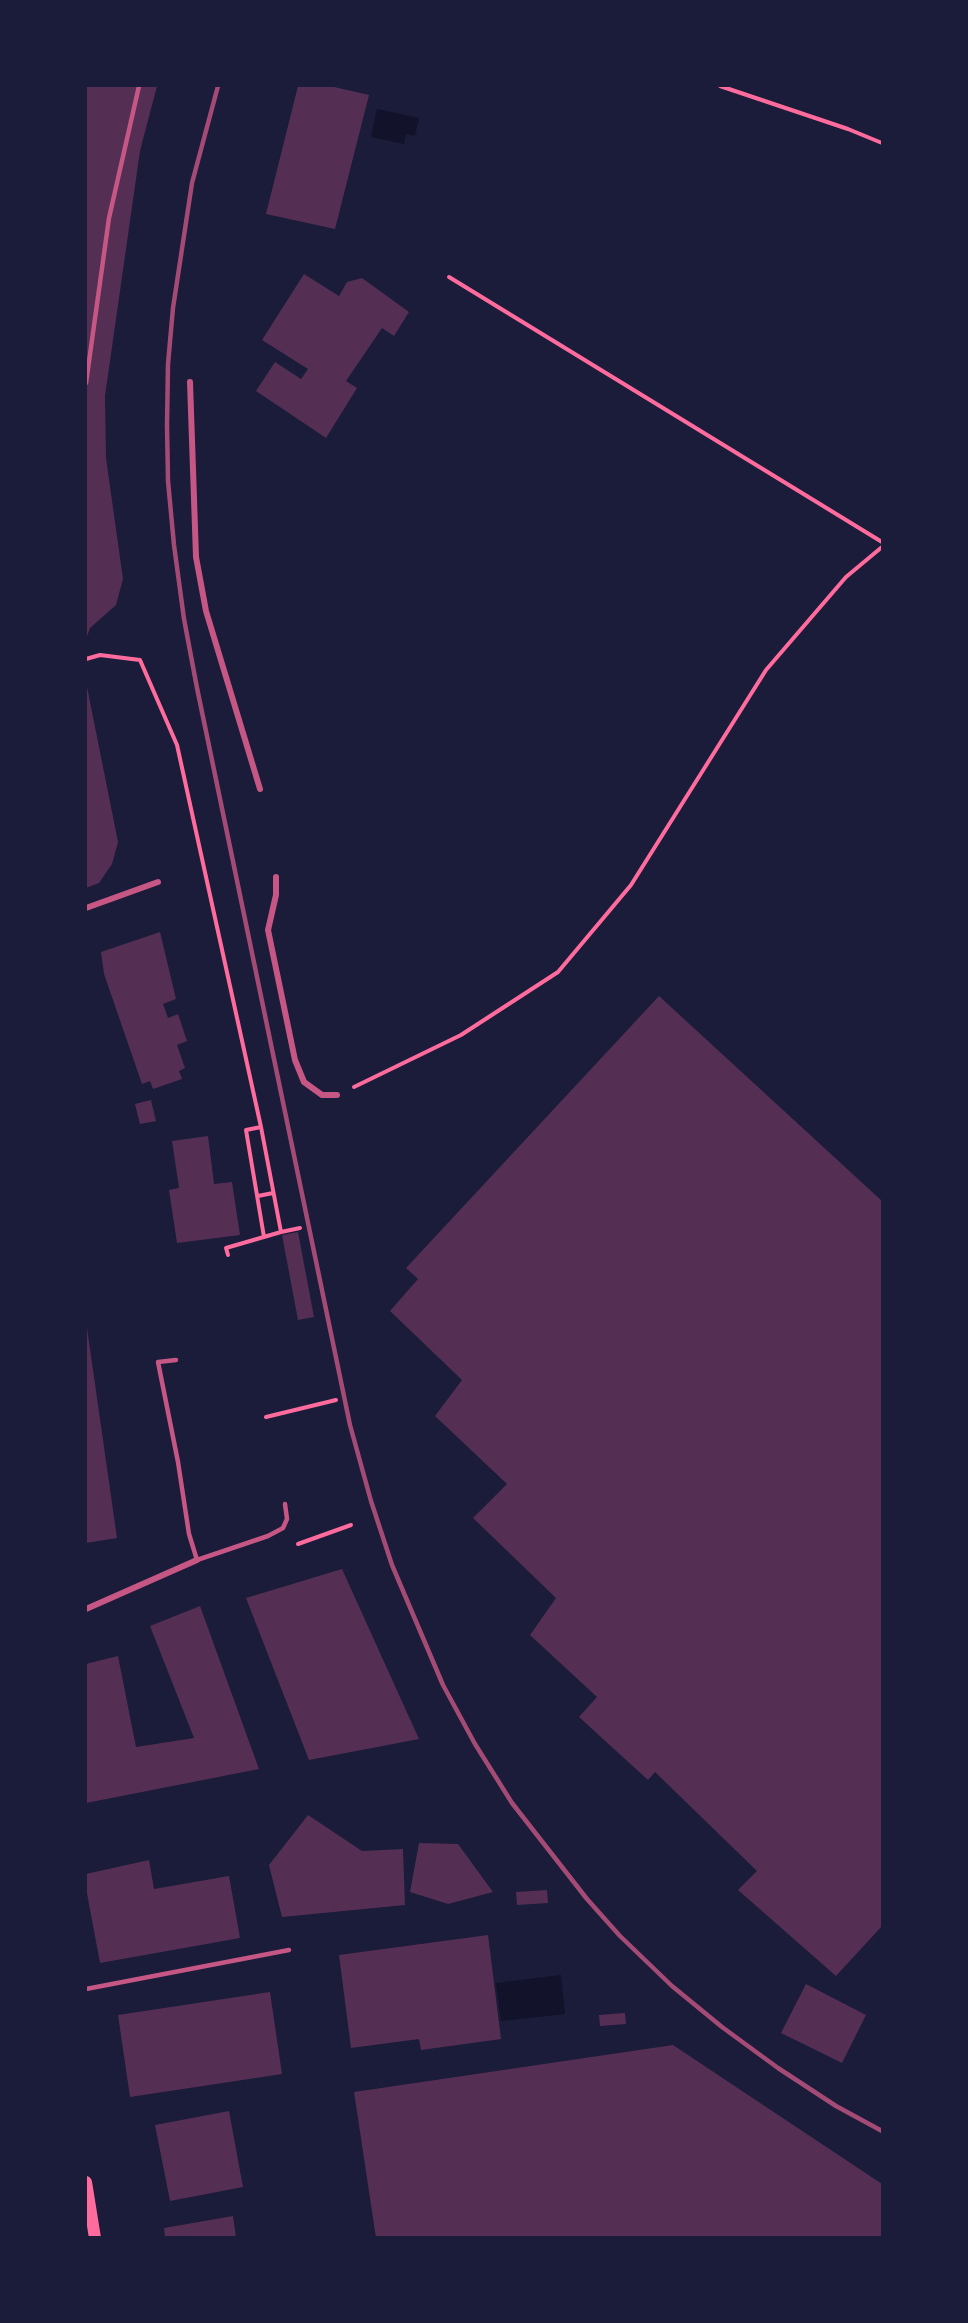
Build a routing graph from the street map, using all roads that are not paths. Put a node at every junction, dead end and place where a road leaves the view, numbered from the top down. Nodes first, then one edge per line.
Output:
1 (139, 86) edge
2 (190, 382) dead end
3 (86, 383) edge
4 (260, 789) dead end
5 (276, 877) dead end
6 (158, 882) dead end
7 (86, 908) edge
8 (337, 1095) road end
9 (176, 1360) dead end
10 (285, 1504) dead end
11 (197, 1560) junction
12 (86, 1609) edge
13 (289, 1950) dead end
14 (86, 1989) edge
15 (86, 2182) edge
16 (95, 2238) edge

1 - 3 lane
2 - 4 street
5 - 8 street
6 - 7 street
9 - 11 lane
10 - 11 lane
11 - 12 street
13 - 14 lane
15 - 16 main road

